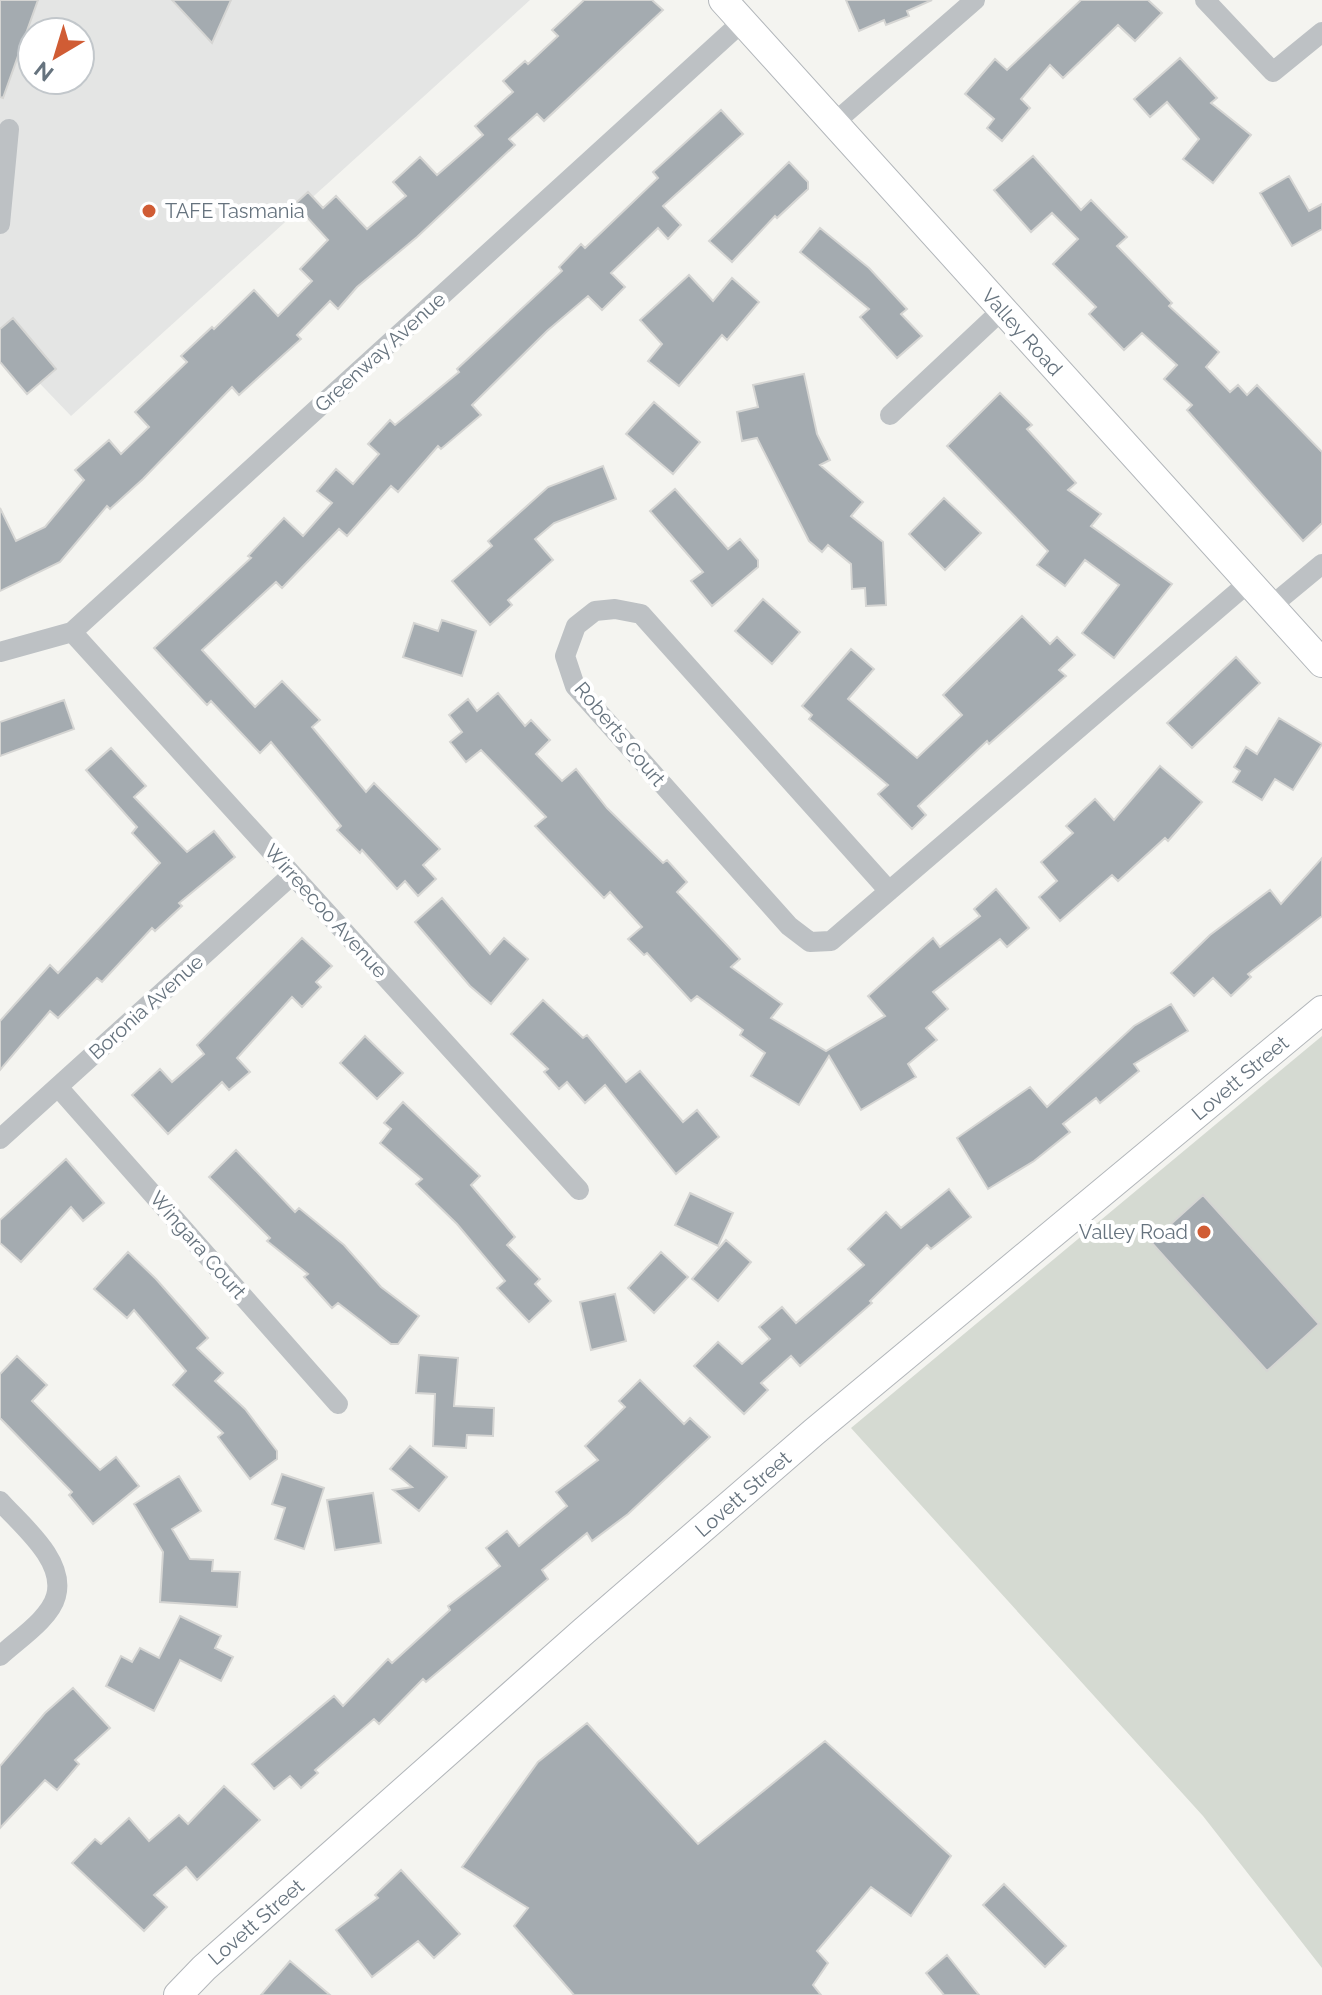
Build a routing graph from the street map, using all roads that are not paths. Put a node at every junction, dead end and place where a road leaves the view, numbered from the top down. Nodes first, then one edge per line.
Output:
1 (723, 0) edge
2 (975, 0) edge
3 (1205, 0) edge
4 (742, 22) junction
5 (1322, 32) edge
6 (834, 123) junction
7 (9, 129) dead end
8 (0, 224) edge
9 (1002, 310) junction
10 (890, 415) dead end
11 (1322, 564) edge
12 (1248, 583) junction
13 (1270, 607) junction
14 (72, 632) junction
15 (0, 652) edge
16 (1322, 663) edge
17 (292, 875) junction
18 (889, 891) junction
19 (1322, 1010) edge
20 (58, 1087) junction
21 (0, 1139) edge
22 (579, 1190) dead end
23 (338, 1404) dead end
24 (0, 1501) edge
25 (0, 1656) edge
26 (178, 1995) edge

1 - 4 street, Valley Road
2 - 6 street
3 - 5 street
4 - 6 street, Valley Road
4 - 14 street, Greenway Avenue
6 - 9 street, Valley Road
7 - 8 street
9 - 10 street
9 - 12 street, Valley Road
11 - 13 street
12 - 13 street, Valley Road
12 - 18 street, Roberts Court
13 - 16 street, Valley Road
14 - 15 street, Greenway Avenue
14 - 17 street, Wirreecoo Avenue
17 - 20 street, Boronia Avenue
17 - 22 street, Wirreecoo Avenue
18 - 18 street, Roberts Court
19 - 26 street, Lovett Street
20 - 21 street, Boronia Avenue
20 - 23 street, Wingara Court
24 - 25 street

